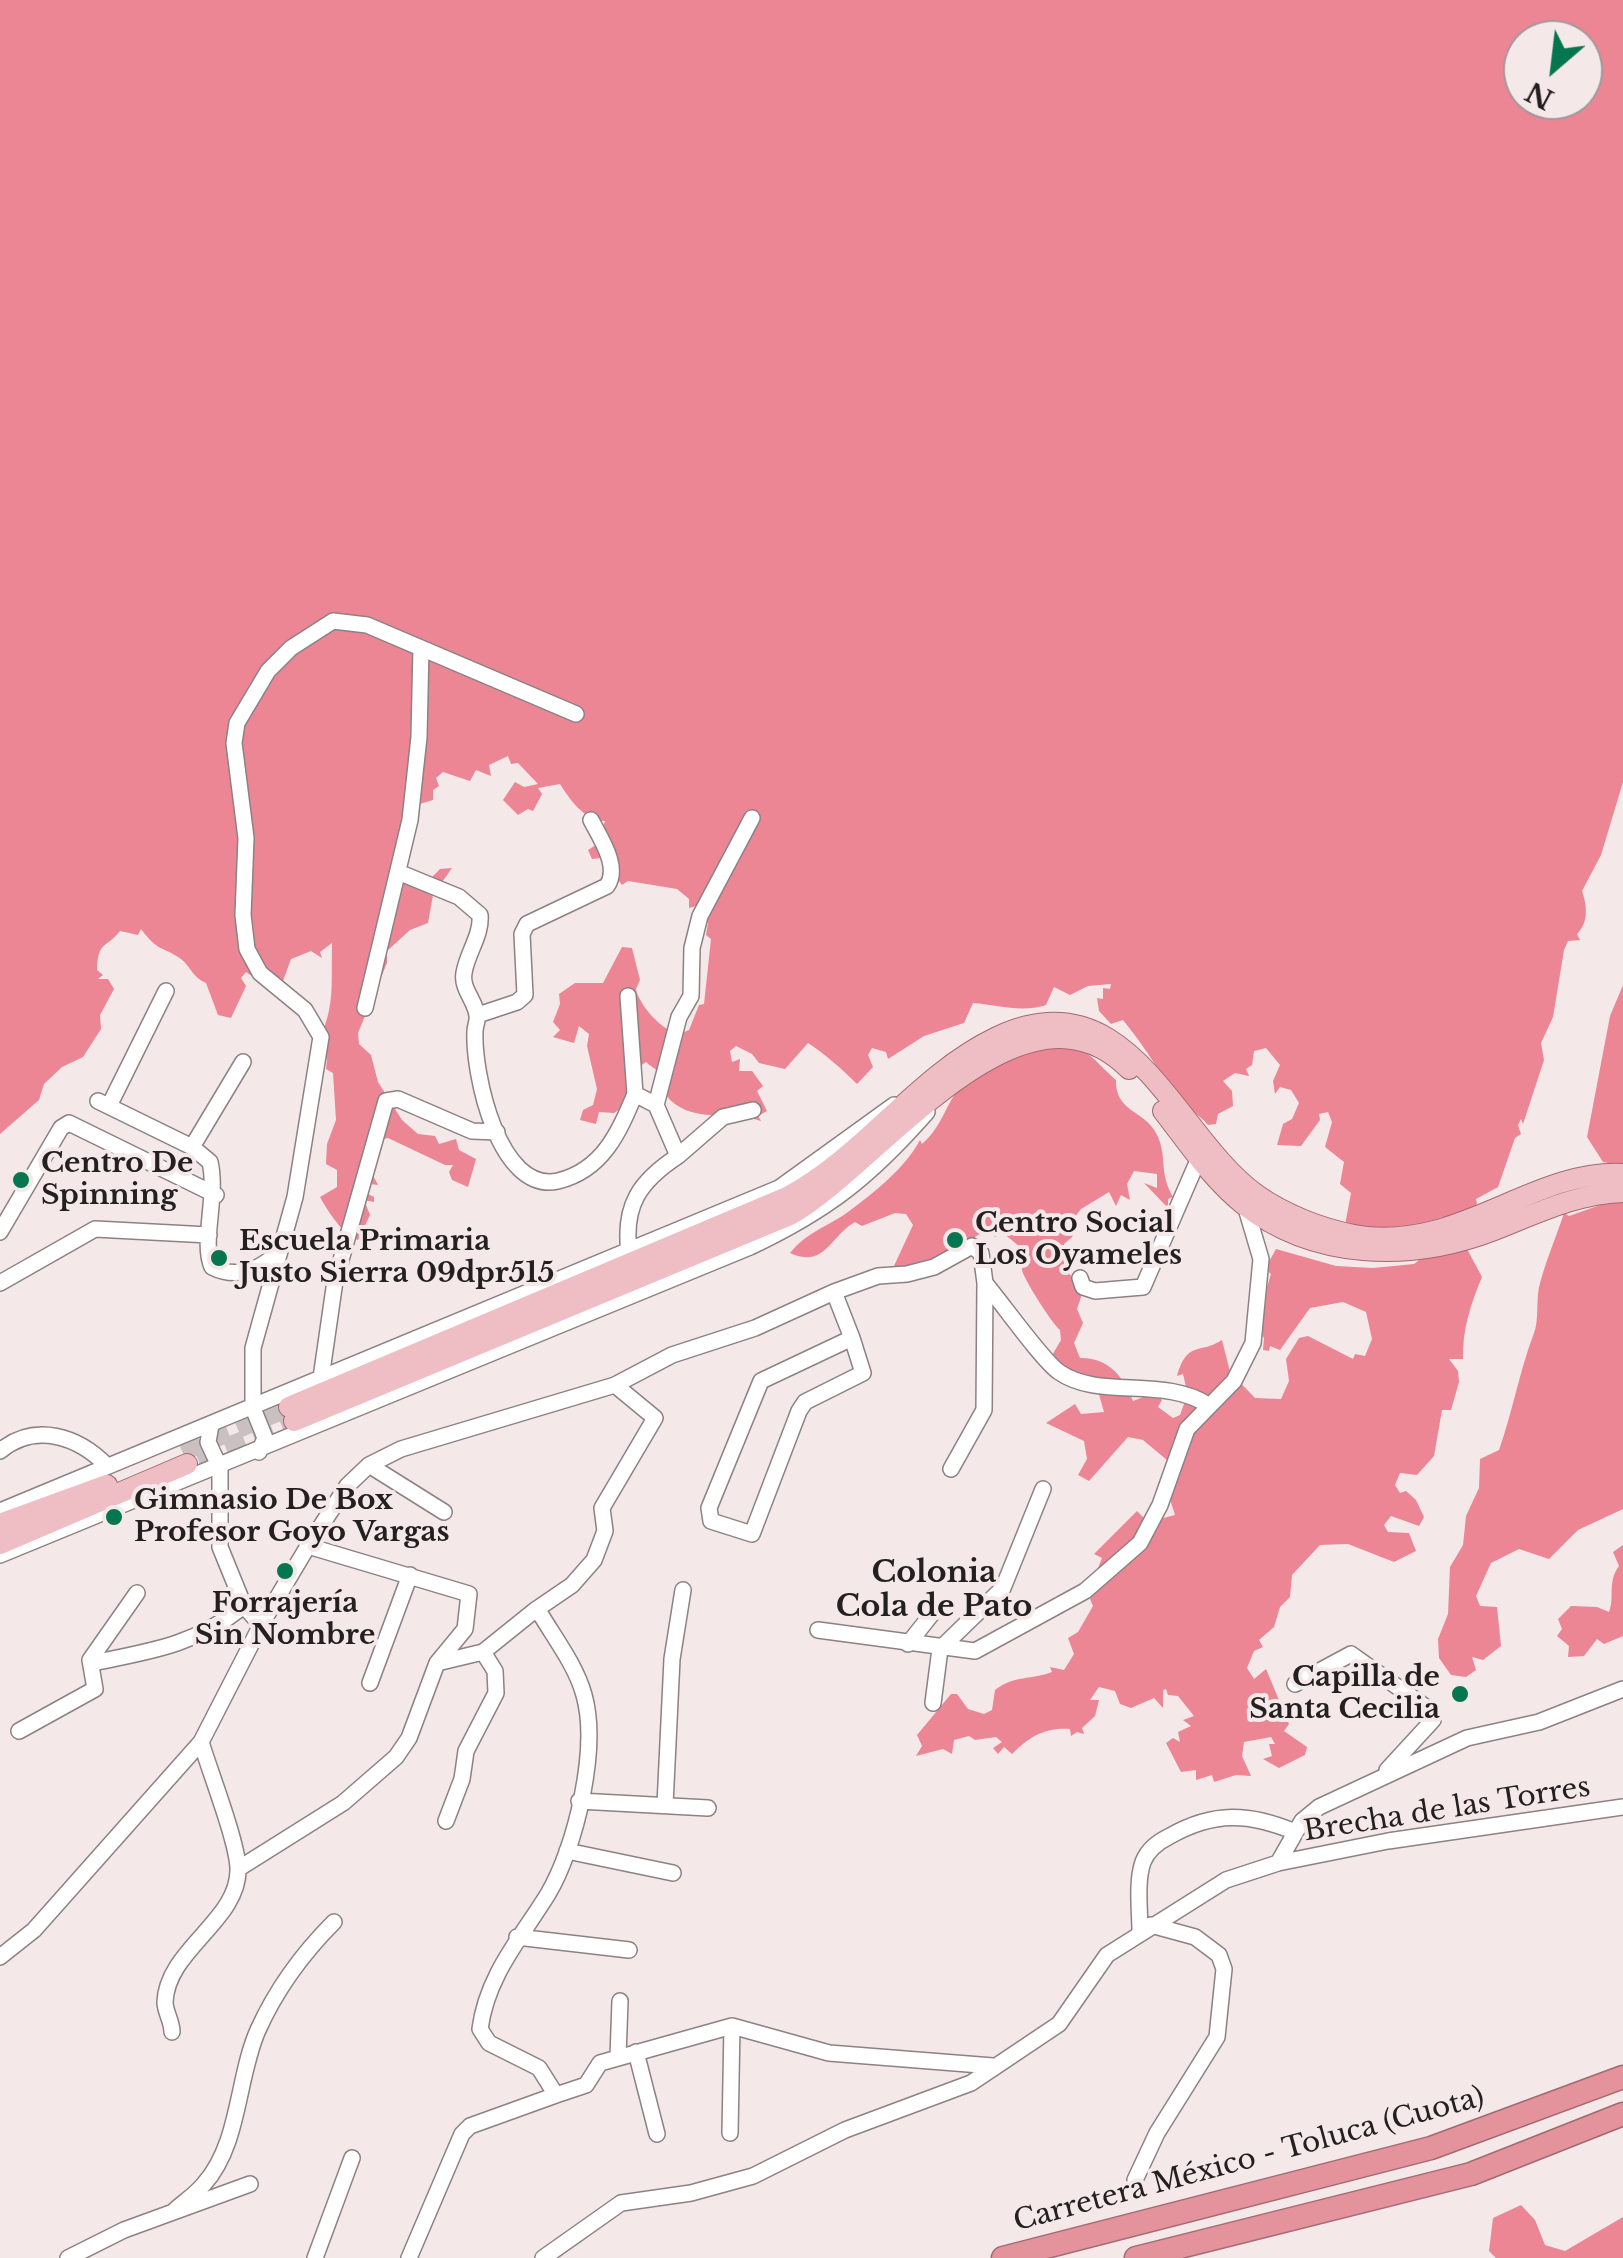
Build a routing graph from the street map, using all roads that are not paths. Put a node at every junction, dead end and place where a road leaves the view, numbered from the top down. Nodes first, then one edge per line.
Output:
1 (421, 648) junction
2 (576, 714) dead end
3 (752, 818) dead end
4 (591, 820) dead end
5 (398, 872) junction
6 (166, 990) dead end
7 (628, 996) dead end
8 (365, 1008) dead end
9 (478, 1015) junction
10 (243, 1062) dead end
11 (949, 1086) junction
12 (923, 1088) junction
13 (635, 1094) junction
14 (656, 1105) junction
15 (753, 1110) dead end
16 (497, 1132) junction
17 (192, 1147) junction
18 (678, 1156) junction
19 (1199, 1158) junction
20 (1623, 1174) edge
21 (1623, 1192) edge
22 (216, 1195) junction
23 (1245, 1205) junction
24 (0, 1232) edge
25 (209, 1234) junction
26 (278, 1252) junction
27 (629, 1252) junction
28 (1080, 1278) dead end
29 (0, 1282) edge
30 (985, 1283) junction
31 (834, 1292) junction
32 (852, 1338) junction
33 (321, 1378) junction
34 (614, 1385) junction
35 (1208, 1405) junction
36 (253, 1408) junction
37 (211, 1425) junction
38 (0, 1452) edge
39 (259, 1452) junction
40 (369, 1464) junction
41 (106, 1466) junction
42 (220, 1468) junction
43 (951, 1469) dead end
44 (1043, 1490) dead end
45 (0, 1511) edge
46 (444, 1512) dead end
47 (0, 1524) edge
48 (0, 1544) edge
49 (308, 1546) junction
50 (0, 1555) edge
51 (410, 1576) junction
52 (683, 1590) dead end
53 (136, 1593) dead end
54 (244, 1606) junction
55 (935, 1610) dead end
56 (534, 1611) junction
57 (261, 1625) junction
58 (818, 1630) dead end
59 (908, 1644) junction
60 (940, 1649) junction
61 (483, 1652) junction
62 (92, 1663) junction
63 (437, 1663) junction
64 (370, 1683) dead end
65 (1295, 1684) dead end
66 (1623, 1689) edge
67 (932, 1703) dead end
68 (19, 1730) dead end
69 (202, 1742) junction
70 (1380, 1777) junction
71 (579, 1802) junction
72 (664, 1805) junction
73 (1623, 1807) edge
74 (708, 1808) dead end
75 (446, 1821) dead end
76 (1295, 1832) junction
77 (567, 1851) junction
78 (1278, 1863) junction
79 (238, 1869) junction
80 (673, 1873) dead end
81 (334, 1922) dead end
82 (1146, 1929) junction
83 (517, 1937) junction
84 (629, 1950) dead end
85 (0, 1958) edge
86 (620, 2001) dead end
87 (732, 2026) junction
88 (172, 2032) dead end
89 (636, 2052) junction
90 (618, 2056) junction
91 (993, 2066) junction
92 (1623, 2077) edge
93 (556, 2095) junction
94 (1623, 2114) edge
95 (730, 2133) dead end
96 (657, 2134) dead end
97 (352, 2158) dead end
98 (1135, 2180) dead end
99 (250, 2184) dead end
100 (175, 2210) junction
101 (68, 2258) edge
102 (315, 2258) edge
103 (409, 2258) edge
104 (543, 2258) edge
105 (1003, 2258) edge
106 (1136, 2258) edge

1 - 2 street
1 - 5 street
1 - 26 street
3 - 14 street
4 - 9 street
5 - 8 street
5 - 9 street
6 - 17 street
7 - 13 street
9 - 16 street
10 - 17 street
11 - 12 main road
11 - 19 main road
11 - 39 street
12 - 20 main road
12 - 27 street
13 - 14 street
13 - 16 street
14 - 18 street
15 - 18 street
16 - 33 street
17 - 22 street
18 - 27 street
19 - 23 main road
19 - 28 street
21 - 23 main road
22 - 24 street
22 - 25 street
23 - 35 street
25 - 26 street
25 - 29 street
26 - 36 street
27 - 33 street
30 - 31 street
30 - 35 street
30 - 43 street
31 - 32 street
31 - 34 street
32 - 32 street
33 - 36 street
34 - 40 street
34 - 56 street
35 - 60 street
36 - 37 street
36 - 39 street
37 - 41 street
37 - 42 street
38 - 41 street
39 - 42 street
40 - 46 street
40 - 49 street
41 - 45 street
42 - 50 street
42 - 54 street
44 - 60 street
47 - 48 main road
49 - 51 street
49 - 57 street
51 - 63 street
51 - 64 street
52 - 72 street
53 - 62 street
54 - 57 street
54 - 62 street
55 - 59 street
56 - 61 street
56 - 71 street
57 - 69 street
58 - 59 street
59 - 60 street
60 - 67 street
61 - 63 street
61 - 75 street
62 - 68 street
63 - 79 street
65 - 70 street
66 - 70 street, Brecha de las Torres
69 - 79 street
69 - 85 street
70 - 76 street, Brecha de las Torres
71 - 72 street
71 - 77 street
72 - 74 street
73 - 78 street, Brecha de las Torres
76 - 78 street, Brecha de las Torres
76 - 82 street
77 - 80 street
77 - 83 street
78 - 82 street, Brecha de las Torres
79 - 88 street
81 - 100 street
82 - 91 street, Brecha de las Torres
82 - 98 street
83 - 84 street
83 - 93 street
86 - 90 street
87 - 89 street
87 - 91 street
87 - 95 street
89 - 90 street
89 - 96 street
90 - 93 street
91 - 104 street, Brecha de las Torres
92 - 105 highway, Carretera México - Toluca (Cuota)
93 - 103 street
94 - 106 highway
97 - 102 street
99 - 100 street
100 - 101 street

